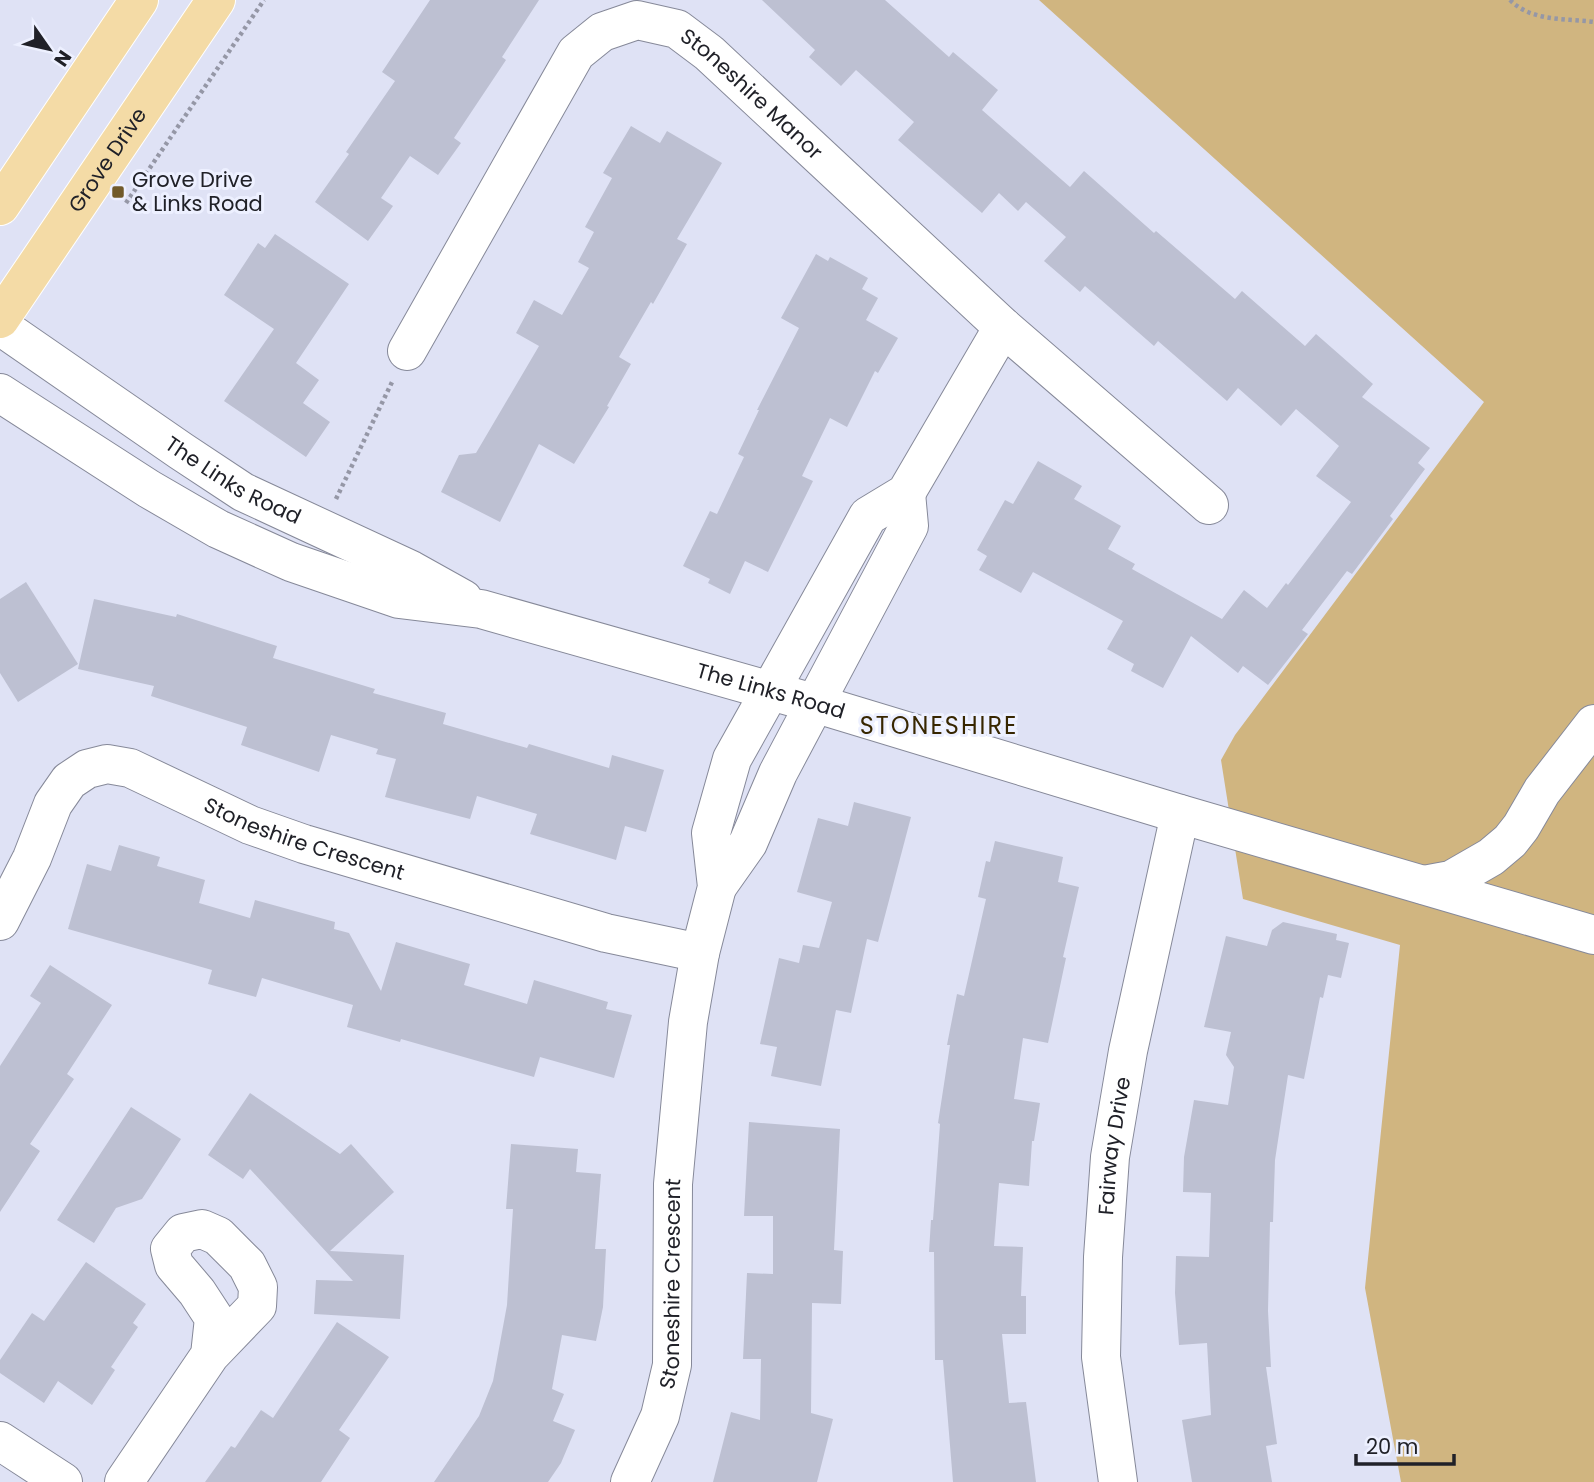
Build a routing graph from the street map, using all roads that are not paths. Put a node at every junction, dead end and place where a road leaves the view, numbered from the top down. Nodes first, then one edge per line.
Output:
1 (139, 0) edge
2 (216, 0) edge
3 (0, 206) edge
4 (0, 319) edge
5 (0, 326) edge
6 (1003, 327) junction
7 (407, 351) road end
8 (0, 393) edge
9 (906, 493) junction
10 (1209, 505) dead end
11 (481, 609) junction
12 (772, 692) junction
13 (817, 704) junction
14 (1594, 724) edge
15 (1180, 814) junction
16 (1423, 885) junction
17 (717, 887) junction
18 (0, 921) edge
19 (1594, 935) edge
20 (700, 953) junction
21 (210, 1355) dead end
22 (0, 1441) edge
23 (63, 1482) edge
24 (124, 1482) edge
25 (630, 1482) edge
26 (1118, 1482) edge

1 - 3 main road
2 - 4 main road, Grove Drive
5 - 11 street, The Links Road
6 - 7 street, Stoneshire Manor
6 - 9 street
6 - 10 street, Stoneshire Manor
8 - 11 street, The Links Road
9 - 12 street
9 - 13 street
11 - 12 street, The Links Road
12 - 13 street, The Links Road
12 - 17 street, Stoneshire Crescent
13 - 15 street, The Links Road
13 - 17 street, Stoneshire Crescent
14 - 16 street
15 - 16 street, The Links Road
15 - 26 street, Fairway Drive
16 - 19 street, The Links Road
17 - 20 street, Stoneshire Crescent
18 - 20 street, Stoneshire Crescent
20 - 25 street, Stoneshire Crescent
21 - 24 street
22 - 23 street

